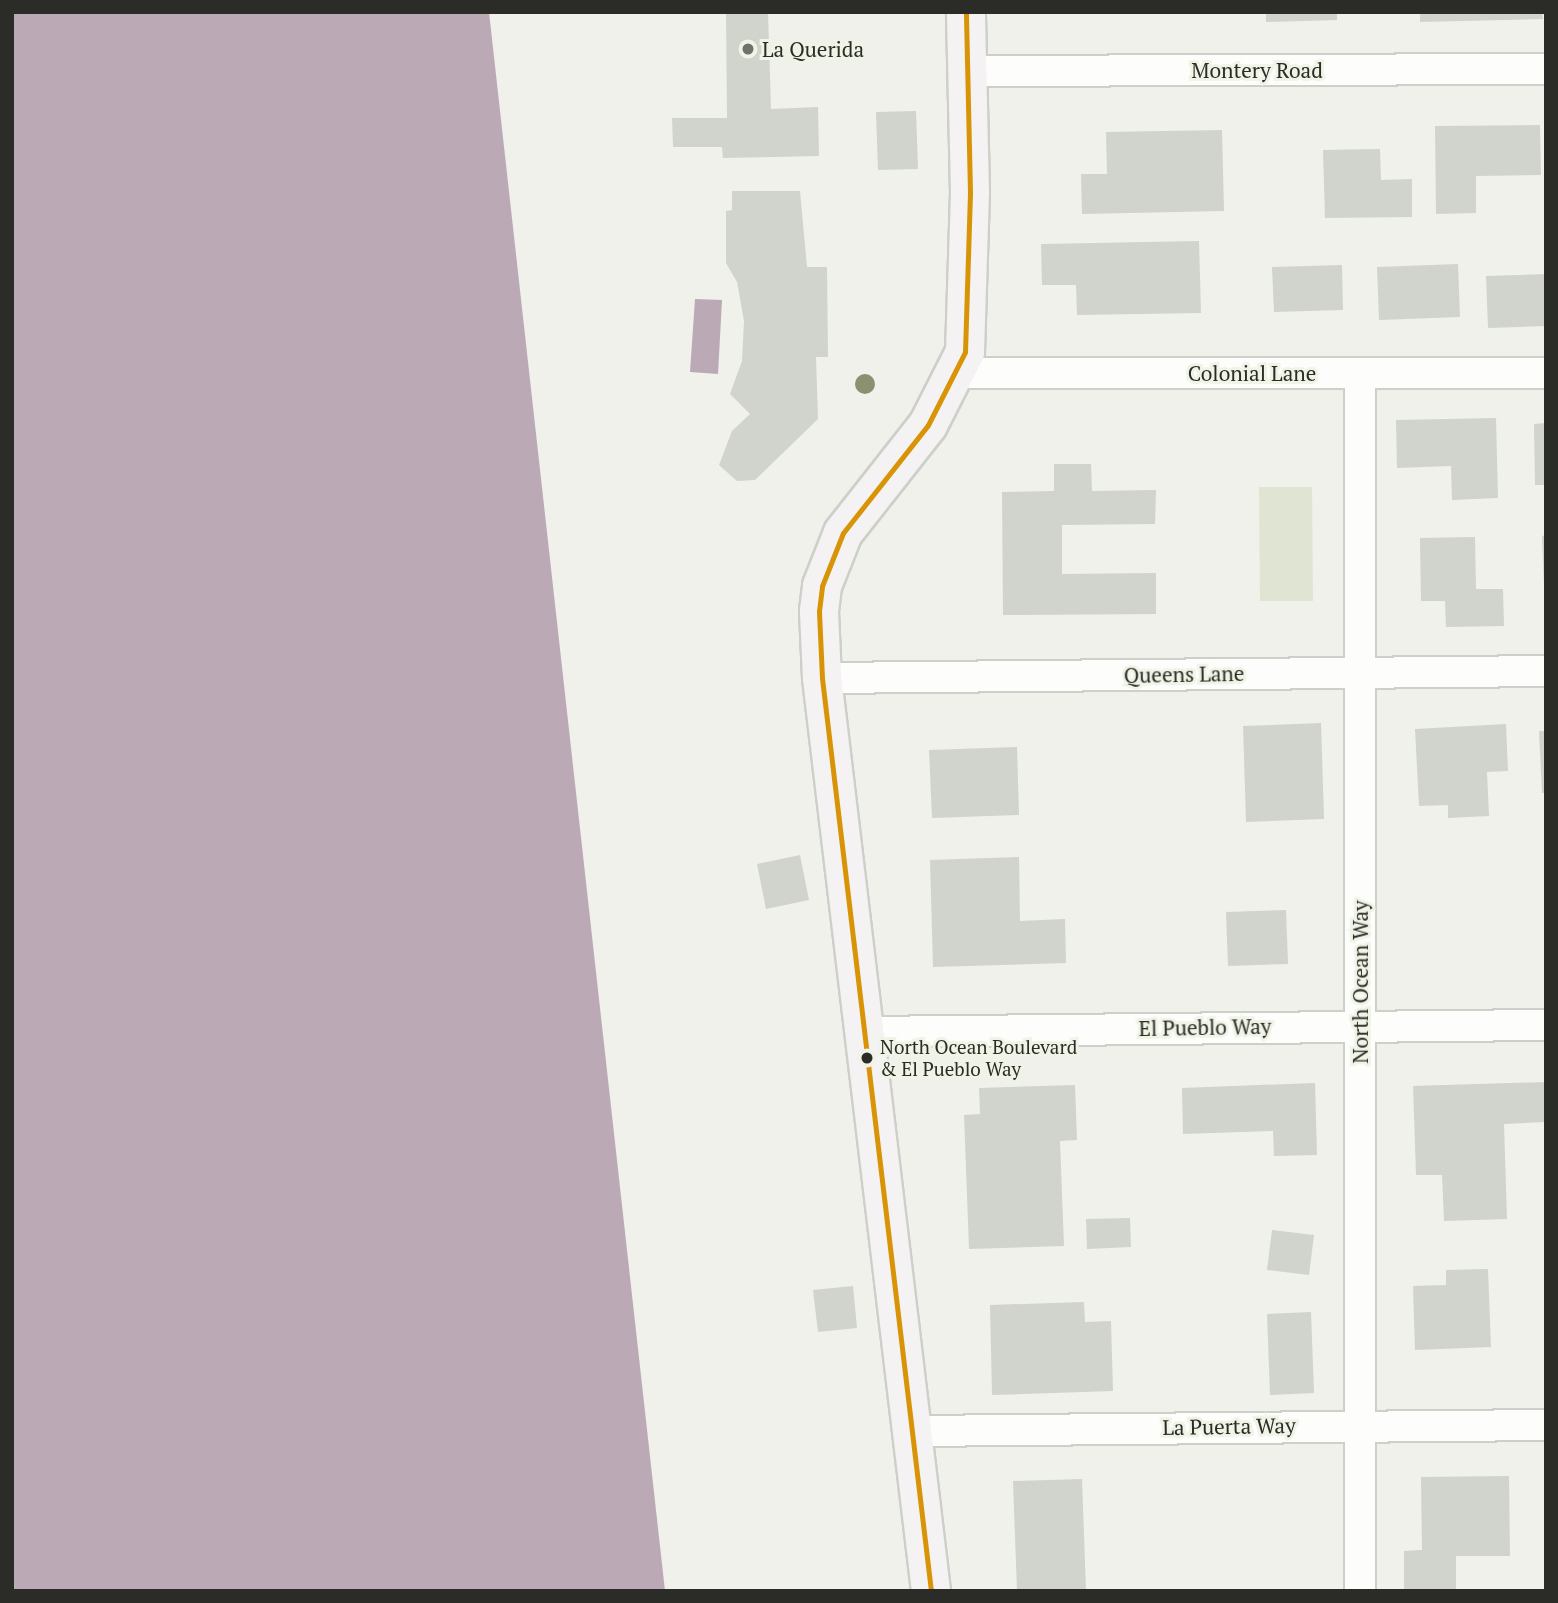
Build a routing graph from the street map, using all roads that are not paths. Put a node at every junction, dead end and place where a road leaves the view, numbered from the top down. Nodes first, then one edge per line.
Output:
1 (966, 12) edge
2 (1546, 69) edge
3 (967, 71) junction
4 (959, 373) junction
5 (1360, 373) junction
6 (1546, 373) edge
7 (1359, 671) junction
8 (1546, 671) edge
9 (822, 678) junction
10 (1360, 1025) junction
11 (1546, 1025) edge
12 (863, 1032) junction
13 (1360, 1424) junction
14 (1546, 1425) edge
15 (912, 1431) junction
16 (931, 1591) edge
17 (1360, 1591) edge

1 - 3 street
2 - 3 street, Montery Road
3 - 4 street
4 - 5 street, Colonial Lane
4 - 9 street
5 - 6 street, Colonial Lane
5 - 7 street, North Ocean Way
7 - 8 street, Queens Lane
7 - 9 street, Queens Lane
7 - 10 street, North Ocean Way
9 - 12 street
10 - 11 street, El Pueblo Way
10 - 12 street, El Pueblo Way
10 - 13 street, North Ocean Way
12 - 15 street
13 - 14 street, La Puerta Way
13 - 15 street, La Puerta Way
13 - 17 street, North Ocean Way
15 - 16 street

